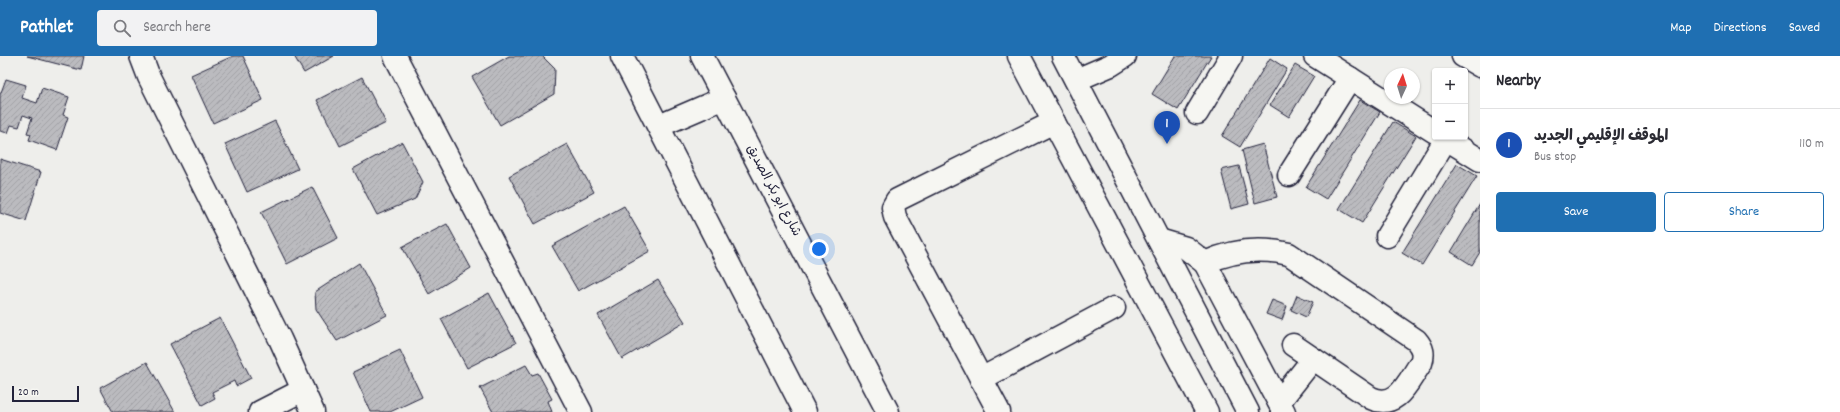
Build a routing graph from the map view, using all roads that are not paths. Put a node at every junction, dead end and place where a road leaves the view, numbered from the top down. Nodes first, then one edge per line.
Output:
1 (141, 56) edge
2 (394, 56) edge
3 (622, 56) edge
4 (702, 56) edge
5 (1019, 56) edge
6 (1064, 56) edge
7 (1125, 56) edge
8 (1231, 56) edge
9 (1315, 56) edge
10 (1463, 56) edge
11 (1480, 66) edge
12 (1350, 78) junction
13 (1076, 80) junction
14 (724, 98) junction
15 (1197, 112) dead end
16 (1054, 122) junction
17 (659, 126) junction
18 (1432, 130) edge
19 (1439, 140) edge
20 (1448, 140) edge
21 (1480, 160) edge
22 (1289, 175) dead end
23 (1387, 236) dead end
24 (1159, 240) junction
25 (1205, 263) junction
26 (1114, 308) dead end
27 (1293, 345) dead end
28 (1314, 359) junction
29 (981, 379) junction
30 (303, 390) junction
31 (1282, 407) edge
32 (260, 412) edge
33 (313, 412) edge
34 (581, 412) edge
35 (805, 412) edge
36 (888, 412) edge
37 (999, 412) edge
38 (1207, 412) edge
39 (1248, 412) edge

1 - 30 main road
2 - 34 main road
3 - 17 main road
4 - 14 main road, شارع ابو بكر الصديق
5 - 16 main road
6 - 13 main road
7 - 13 main road
8 - 15 main road
9 - 12 main road
10 - 11 main road
12 - 18 main road
12 - 22 main road
13 - 24 main road
14 - 17 main road
14 - 36 main road, شارع ابو بكر الصديق
16 - 29 main road
16 - 38 main road
17 - 35 main road
19 - 23 main road
20 - 21 main road
24 - 25 main road
24 - 39 main road
25 - 28 main road
25 - 31 main road
26 - 29 main road
27 - 28 main road
28 - 31 main road
29 - 37 main road
30 - 32 main road
30 - 33 main road

